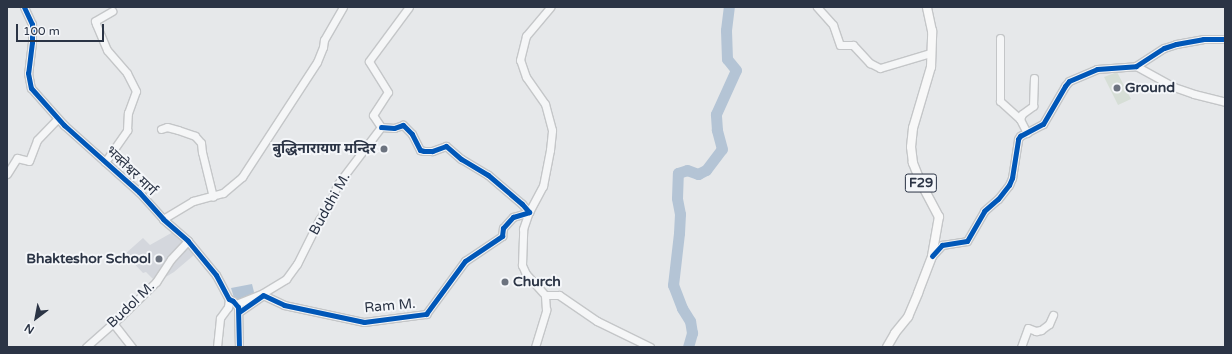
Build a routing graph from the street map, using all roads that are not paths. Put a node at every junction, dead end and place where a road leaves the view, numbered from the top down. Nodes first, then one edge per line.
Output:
1 (24, 7) edge
2 (343, 7) edge
3 (409, 7) edge
4 (550, 7) edge
5 (817, 7) edge
6 (927, 7) edge
7 (112, 11) dead end
8 (1000, 38) dead end
9 (1223, 39) dead end
10 (930, 53) junction
11 (1136, 66) junction
12 (1034, 78) dead end
13 (1225, 102) edge
14 (58, 118) junction
15 (1020, 119) junction
16 (381, 127) junction
17 (160, 129) dead end
18 (1027, 132) junction
19 (106, 162) junction
20 (7, 174) edge
21 (213, 197) junction
22 (529, 212) junction
23 (163, 219) junction
24 (188, 241) junction
25 (932, 256) junction
26 (545, 295) junction
27 (229, 299) junction
28 (236, 304) junction
29 (239, 312) junction
30 (1053, 315) dead end
31 (113, 323) junction
32 (86, 347) edge
33 (132, 347) edge
34 (217, 347) edge
35 (238, 347) edge
36 (535, 347) edge
37 (650, 347) edge
38 (887, 347) edge
39 (1021, 347) edge

1 - 14 street, भक्तेश्वर मार्ग
2 - 21 street
3 - 16 street
4 - 22 street
5 - 10 street
6 - 10 main road, F29
7 - 19 street
8 - 15 street
9 - 11 street
10 - 25 main road, F29
11 - 13 street
11 - 18 street
12 - 15 street
14 - 19 street, भक्तेश्वर मार्ग
14 - 20 street
15 - 18 street
16 - 22 street
16 - 28 street, Buddhi M.
17 - 21 street
18 - 25 street
19 - 23 street, भक्तेश्वर मार्ग
21 - 23 street
22 - 26 street
22 - 29 street, Ram M.
23 - 24 street, भक्तेश्वर मार्ग
24 - 27 street, भक्तेश्वर मार्ग
24 - 31 street, Budol M.
25 - 38 main road, F29
26 - 36 street
26 - 37 street
27 - 28 street, भक्तेश्वर मार्ग
27 - 34 street
28 - 29 street
29 - 35 street
30 - 39 street
31 - 32 street, Budol M.
31 - 33 street

